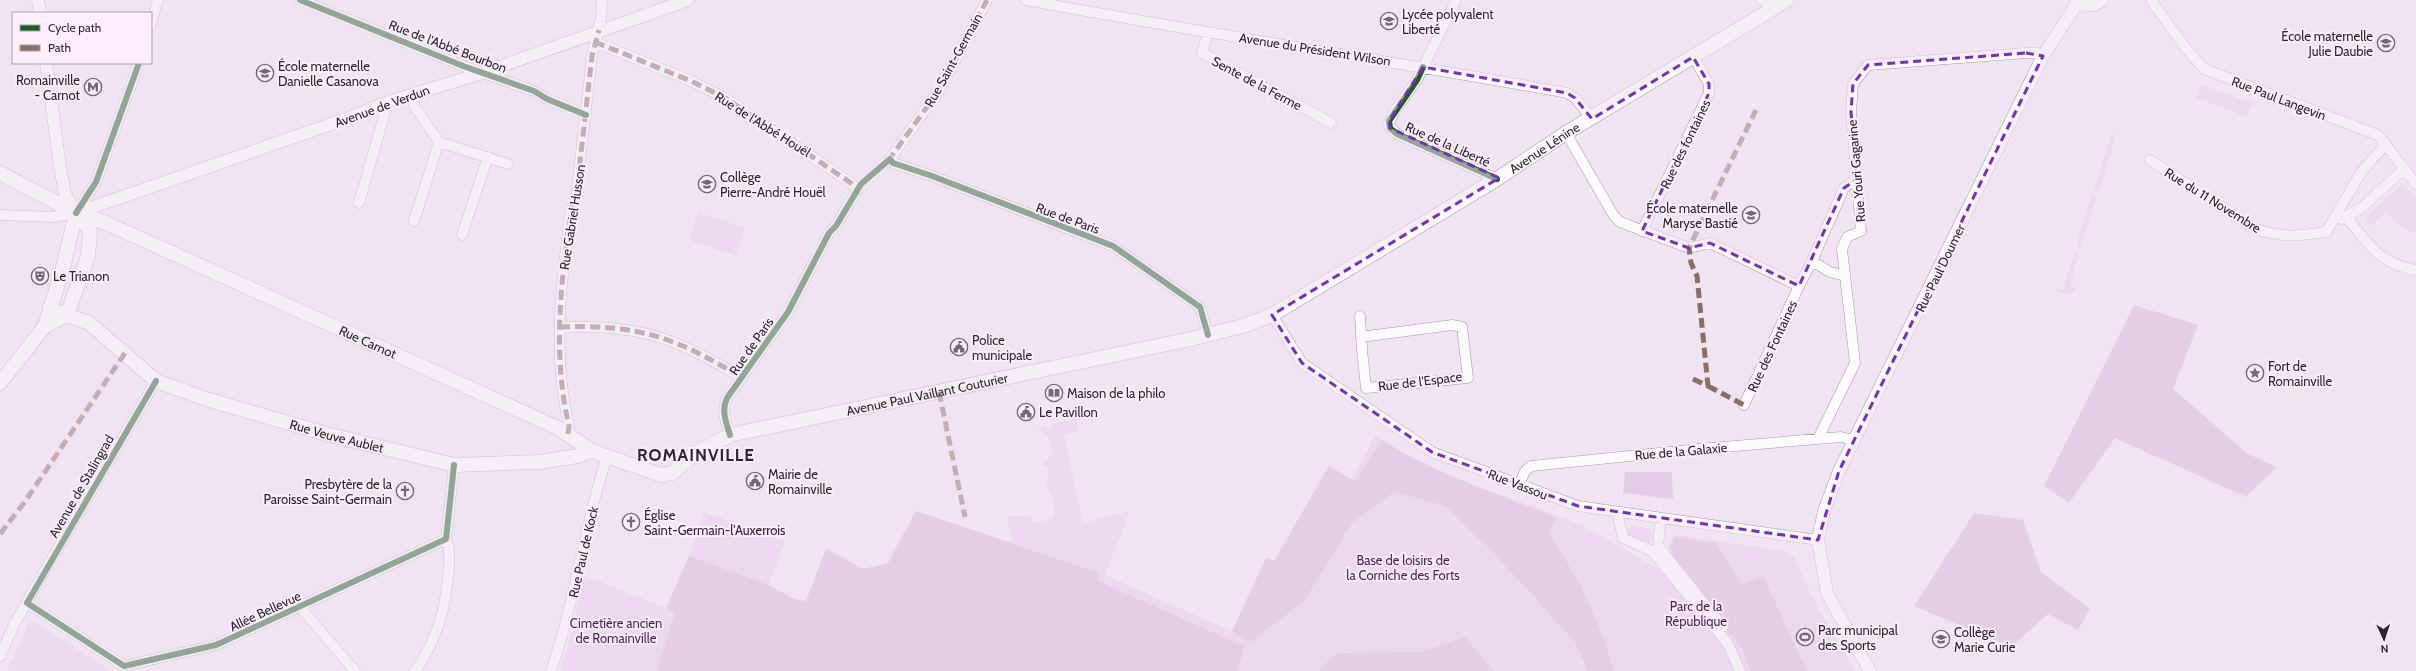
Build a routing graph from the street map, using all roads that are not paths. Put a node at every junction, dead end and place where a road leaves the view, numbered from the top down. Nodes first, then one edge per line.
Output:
1 (38, 0) edge
2 (158, 0) edge
3 (300, 0) edge
4 (602, 0) edge
5 (688, 0) edge
6 (987, 0) edge
7 (1026, 0) edge
8 (1456, 0) edge
9 (1761, 0) edge
10 (2102, 0) edge
11 (2151, 0) edge
12 (2077, 1) edge
13 (1782, 3) edge
14 (40, 12) edge
15 (152, 21) edge
16 (599, 30) junction
17 (1208, 32) junction
18 (595, 42) junction
19 (2043, 56) junction
20 (1692, 57) junction
21 (46, 64) edge
22 (139, 64) edge
23 (1424, 67) junction
24 (482, 73) junction
25 (411, 95) junction
26 (388, 102) junction
27 (586, 114) junction
28 (1592, 119) junction
29 (1331, 124) dead end
30 (1566, 133) junction
31 (439, 142) junction
32 (2386, 144) junction
33 (488, 157) junction
34 (890, 159) joint
35 (2150, 160) dead end
36 (508, 164) dead end
37 (2404, 169) junction
38 (0, 173) edge
39 (1497, 179) junction
40 (1857, 180) junction
41 (2416, 184) edge
42 (857, 190) joint
43 (359, 203) dead end
44 (76, 213) junction
45 (0, 216) edge
46 (2346, 217) junction
47 (414, 221) dead end
48 (2332, 222) junction
49 (1642, 231) junction
50 (462, 235) dead end
51 (1812, 261) junction
52 (2416, 270) edge
53 (1845, 276) junction
54 (1799, 286) junction
55 (50, 307) junction
56 (67, 315) junction
57 (1272, 315) junction
58 (1360, 316) dead end
59 (45, 326) junction
60 (560, 327) junction
61 (1208, 335) junction
62 (1361, 337) junction
63 (742, 378) junction
64 (156, 381) junction
65 (0, 383) edge
66 (1366, 388) junction
67 (1358, 402) junction
68 (1744, 405) dead end
69 (568, 434) junction
70 (730, 435) junction
71 (1818, 440) junction
72 (1854, 440) junction
73 (592, 451) junction
74 (607, 456) junction
75 (454, 465) junction
76 (656, 475) joint
77 (1519, 485) junction
78 (1617, 512) junction
79 (1662, 518) junction
80 (446, 539) junction
81 (1818, 540) junction
82 (1655, 549) junction
83 (26, 603) junction
84 (300, 606) junction
85 (0, 656) edge
86 (355, 671) edge
87 (415, 671) edge
88 (550, 671) edge
89 (1740, 671) edge
90 (1747, 671) edge
91 (1870, 671) edge

1 - 14 street
2 - 15 street
3 - 24 street, Rue de l'Abbé Bourbon
4 - 16 street, Rue Gabriel Husson
5 - 16 street, Avenue de Verdun
6 - 34 street, Rue Saint-Germain
7 - 17 street, Avenue du Président Wilson
8 - 23 street, Rue de la Liberté
9 - 13 street
10 - 12 street
11 - 32 street, Rue Paul Langevin
12 - 19 street, Rue Paul Doumer
13 - 20 main road, Avenue Lénine
16 - 18 street, Rue Gabriel Husson
16 - 24 street, Avenue de Verdun
17 - 23 street, Avenue du Président Wilson
17 - 29 street, Sente de la Ferme
18 - 27 street, Rue Gabriel Husson
18 - 42 street, Rue de l'Abbé Houël
19 - 40 street, Rue Youri Gagarine
19 - 72 street, Rue Paul Doumer
20 - 28 main road, Avenue Lénine
20 - 49 street, Rue des fontaines
21 - 44 street
22 - 44 street
23 - 28 street, Avenue du Président Wilson
23 - 39 street, Rue de la Liberté
24 - 25 street, Avenue de Verdun
24 - 27 street, Rue de l'Abbé Bourbon
25 - 26 street, Avenue de Verdun
25 - 31 street
26 - 43 street
26 - 44 street, Avenue de Verdun
27 - 60 street, Rue Gabriel Husson
28 - 30 main road, Avenue Lénine
30 - 39 main road, Avenue Lénine
30 - 49 street, Rue des Fontaines
31 - 33 street
31 - 47 street
32 - 37 street, Rue Paul Langevin
32 - 48 street
33 - 36 street
33 - 50 street
34 - 61 street, Rue de Paris
35 - 48 street, Rue du 11 Novembre
37 - 41 street, Rue Paul Langevin
37 - 46 street
38 - 44 main road, Rue Carnot
39 - 57 main road, Avenue Lénine
40 - 51 street, Rue des Fontaines
40 - 53 street, Rue Youri Gagarine
42 - 63 street, Rue de Paris
44 - 45 street
44 - 55 main road
44 - 56 main road
44 - 69 main road, Rue Carnot
46 - 48 street
46 - 52 street
49 - 54 street, Rue des Fontaines
51 - 53 street
51 - 54 street, Rue des Fontaines
53 - 71 street, Rue Youri Gagarine
54 - 68 street, Rue des Fontaines
55 - 56 main road, Rue Veuve Aublet
55 - 59 main road
56 - 59 main road
56 - 64 main road, Rue Veuve Aublet
57 - 61 main road
57 - 67 street, Rue Vassou
58 - 62 street, Rue de l'Espace
59 - 65 main road
60 - 63 street
60 - 69 street, Rue Gabriel Husson
61 - 70 main road, Avenue Paul Vaillant Couturier
62 - 66 street, Rue de l'Espace
62 - 66 street, Rue de l'Espace
63 - 70 street, Rue de Paris
64 - 75 main road, Rue Veuve Aublet
64 - 83 street, Avenue de Stalingrad
66 - 67 street, Rue de l'Espace
67 - 77 street, Rue Vassou
69 - 73 main road, Rue Carnot
70 - 76 main road, Avenue Paul Vaillant Couturier
71 - 72 street, Rue de la Galaxie
71 - 77 street, Rue de la Galaxie
72 - 81 street, Rue Paul Doumer
73 - 74 main road, Rue Carnot
73 - 75 main road, Rue Veuve Aublet
74 - 76 main road, Rue Carnot
74 - 88 street, Rue Paul de Kock
75 - 80 street
77 - 78 street, Rue Vassou
78 - 79 street, Rue Vassou
78 - 82 street
79 - 81 street, Rue Vassou
79 - 82 street
80 - 84 street, Allée Bellevue
80 - 87 street
81 - 91 street
82 - 89 street
82 - 90 street
83 - 84 street, Allée Bellevue
83 - 85 street, Avenue de Stalingrad
84 - 86 street

